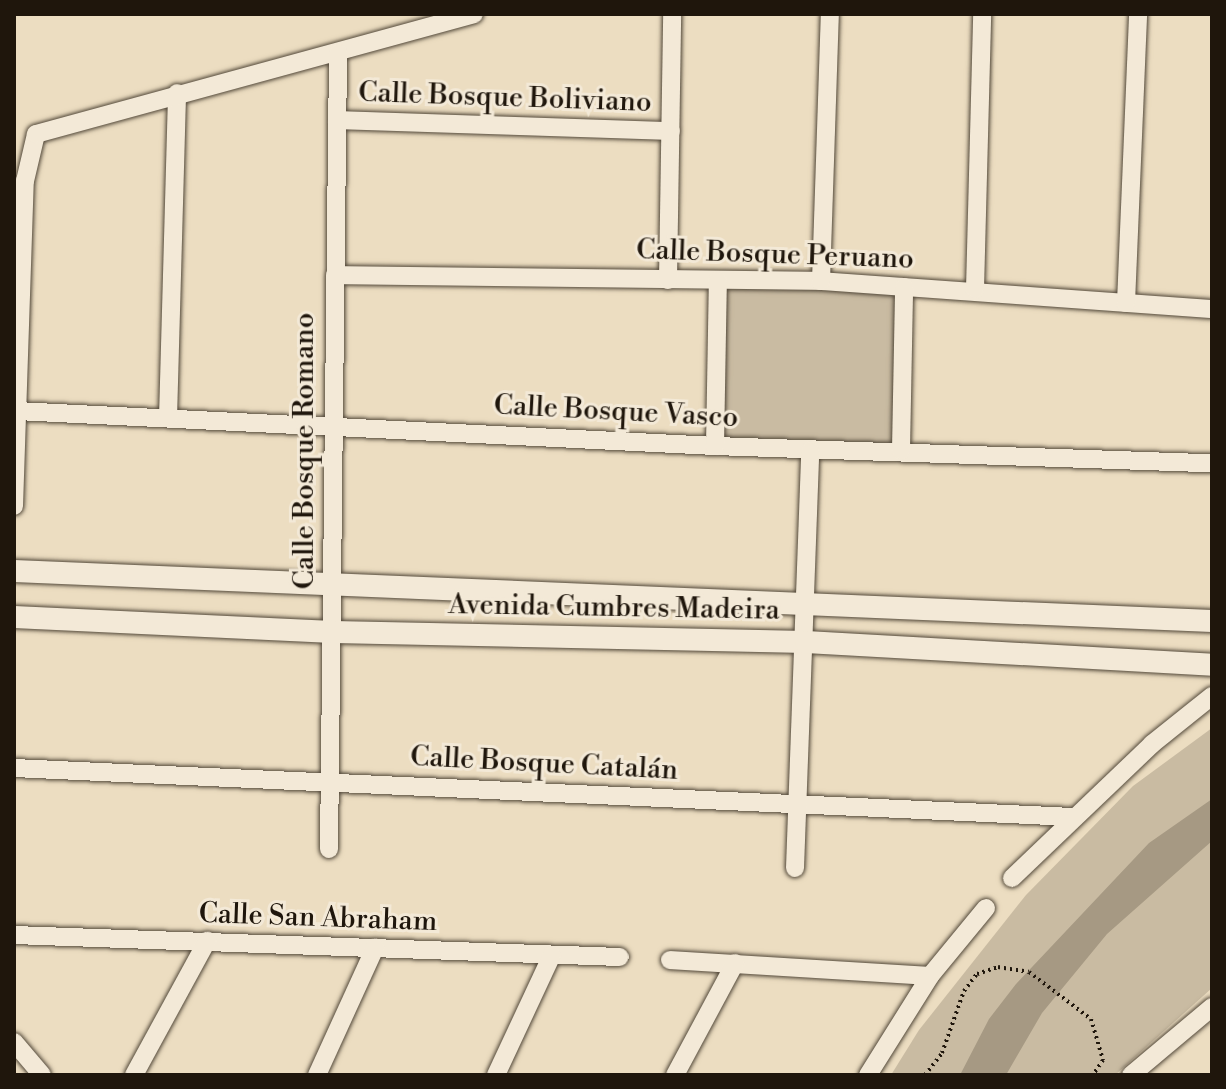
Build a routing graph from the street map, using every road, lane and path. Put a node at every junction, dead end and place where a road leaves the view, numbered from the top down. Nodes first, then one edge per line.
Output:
1 (474, 14) edge
2 (672, 14) edge
3 (830, 14) edge
4 (982, 14) edge
5 (1138, 14) edge
6 (434, 19) edge
7 (338, 53) junction
8 (177, 93) junction
9 (337, 120) junction
10 (671, 131) junction
11 (335, 275) junction
12 (668, 280) junction
13 (718, 281) junction
14 (821, 281) junction
15 (904, 287) junction
16 (975, 289) junction
17 (1126, 303) junction
18 (1212, 309) edge
19 (17, 411) junction
20 (168, 418) junction
21 (333, 426) junction
22 (715, 446) junction
23 (810, 450) junction
24 (901, 450) junction
25 (1212, 463) edge
26 (14, 506) edge
27 (14, 571) edge
28 (332, 585) junction
29 (808, 602) junction
30 (14, 617) edge
31 (1212, 621) edge
32 (333, 632) junction
33 (806, 642) junction
34 (1212, 665) edge
35 (1212, 696) edge
36 (14, 768) edge
37 (329, 782) junction
38 (797, 804) junction
39 (1072, 817) junction
40 (329, 849) dead end
41 (795, 868) dead end
42 (1012, 878) dead end
43 (986, 908) dead end
44 (14, 935) edge
45 (207, 941) junction
46 (375, 948) junction
47 (552, 955) junction
48 (620, 957) dead end
49 (670, 960) dead end
50 (735, 963) junction
51 (930, 976) junction
52 (1212, 1007) edge
53 (14, 1042) edge
54 (42, 1075) edge
55 (134, 1075) edge
56 (317, 1075) edge
57 (496, 1075) edge
58 (675, 1075) edge
59 (868, 1075) edge
60 (925, 1075) edge
61 (1093, 1075) edge
62 (1131, 1075) edge

1 - 6 street
2 - 10 street
3 - 14 street
4 - 16 street
5 - 17 street
6 - 7 street
7 - 8 street
7 - 9 street, Calle Bosque Romano
8 - 19 street
8 - 20 street
9 - 10 street, Calle Bosque Boliviano
9 - 11 street, Calle Bosque Romano
10 - 12 street
11 - 12 street, Calle Bosque Peruano
11 - 21 street, Calle Bosque Romano
12 - 13 street, Calle Bosque Peruano
13 - 14 street, Calle Bosque Peruano
13 - 22 street
14 - 15 street, Calle Bosque Peruano
15 - 16 street, Calle Bosque Peruano
15 - 24 street
16 - 17 street, Calle Bosque Peruano
17 - 18 street, Calle Bosque Peruano
19 - 20 street, Calle Bosque Vasco
19 - 26 street
20 - 21 street, Calle Bosque Vasco
21 - 22 street, Calle Bosque Vasco
21 - 28 street, Calle Bosque Romano
22 - 23 street, Calle Bosque Vasco
23 - 24 street, Calle Bosque Vasco
23 - 29 street
24 - 25 street, Calle Bosque Vasco
27 - 28 street, Avenida Cumbres Madeira
28 - 29 street, Avenida Cumbres Madeira
28 - 32 street, Calle Bosque Romano
29 - 31 street, Avenida Cumbres Madeira
29 - 33 street
30 - 32 street, Avenida Cumbres Madeira
32 - 33 street, Avenida Cumbres Madeira
32 - 37 street, Calle Bosque Romano
33 - 34 street, Avenida Cumbres Madeira
33 - 38 street
35 - 39 street
36 - 37 street, Calle Bosque Catalán
37 - 38 street, Calle Bosque Catalán
37 - 40 street, Calle Bosque Romano
38 - 39 street, Calle Bosque Catalán
38 - 41 street
39 - 42 street
43 - 51 street
44 - 45 street, Calle San Abraham
45 - 46 street, Calle San Abraham
45 - 55 street
46 - 47 street, Calle San Abraham
46 - 56 street
47 - 48 street, Calle San Abraham
47 - 57 street
49 - 50 street
50 - 51 street
50 - 58 street
51 - 59 street
52 - 62 street
53 - 54 street
60 - 61 path

